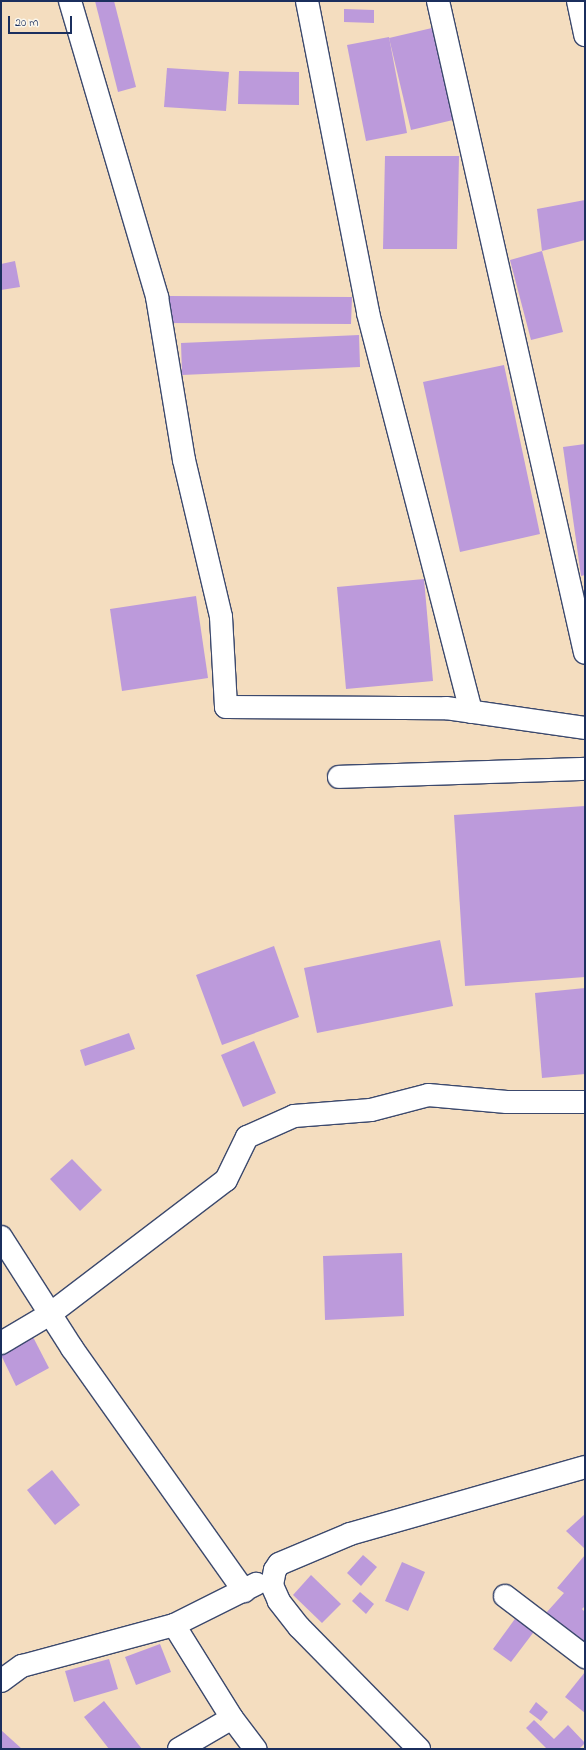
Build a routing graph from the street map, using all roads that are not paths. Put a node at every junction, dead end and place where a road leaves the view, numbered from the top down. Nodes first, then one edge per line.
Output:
1 (70, 1) edge
2 (307, 1) edge
3 (438, 1) edge
4 (578, 1) edge
5 (585, 35) edge
6 (585, 653) edge
7 (472, 712) junction
8 (585, 728) edge
9 (585, 769) edge
10 (339, 777) dead end
11 (585, 1102) edge
12 (1, 1237) edge
13 (50, 1314) junction
14 (1, 1343) edge
15 (585, 1467) edge
16 (272, 1577) junction
17 (244, 1591) junction
18 (506, 1596) dead end
19 (174, 1625) junction
20 (585, 1657) edge
21 (1, 1681) edge
22 (232, 1718) junction
23 (179, 1749) edge
24 (255, 1749) edge
25 (419, 1749) edge

1 - 7 street
2 - 7 street
3 - 6 street
4 - 5 street
7 - 8 street
9 - 10 street
11 - 13 street
12 - 13 street
13 - 14 street
13 - 17 street
15 - 16 street
16 - 17 street
16 - 25 street
17 - 19 street
18 - 20 street
19 - 21 street
19 - 22 street
22 - 23 street
22 - 24 street

